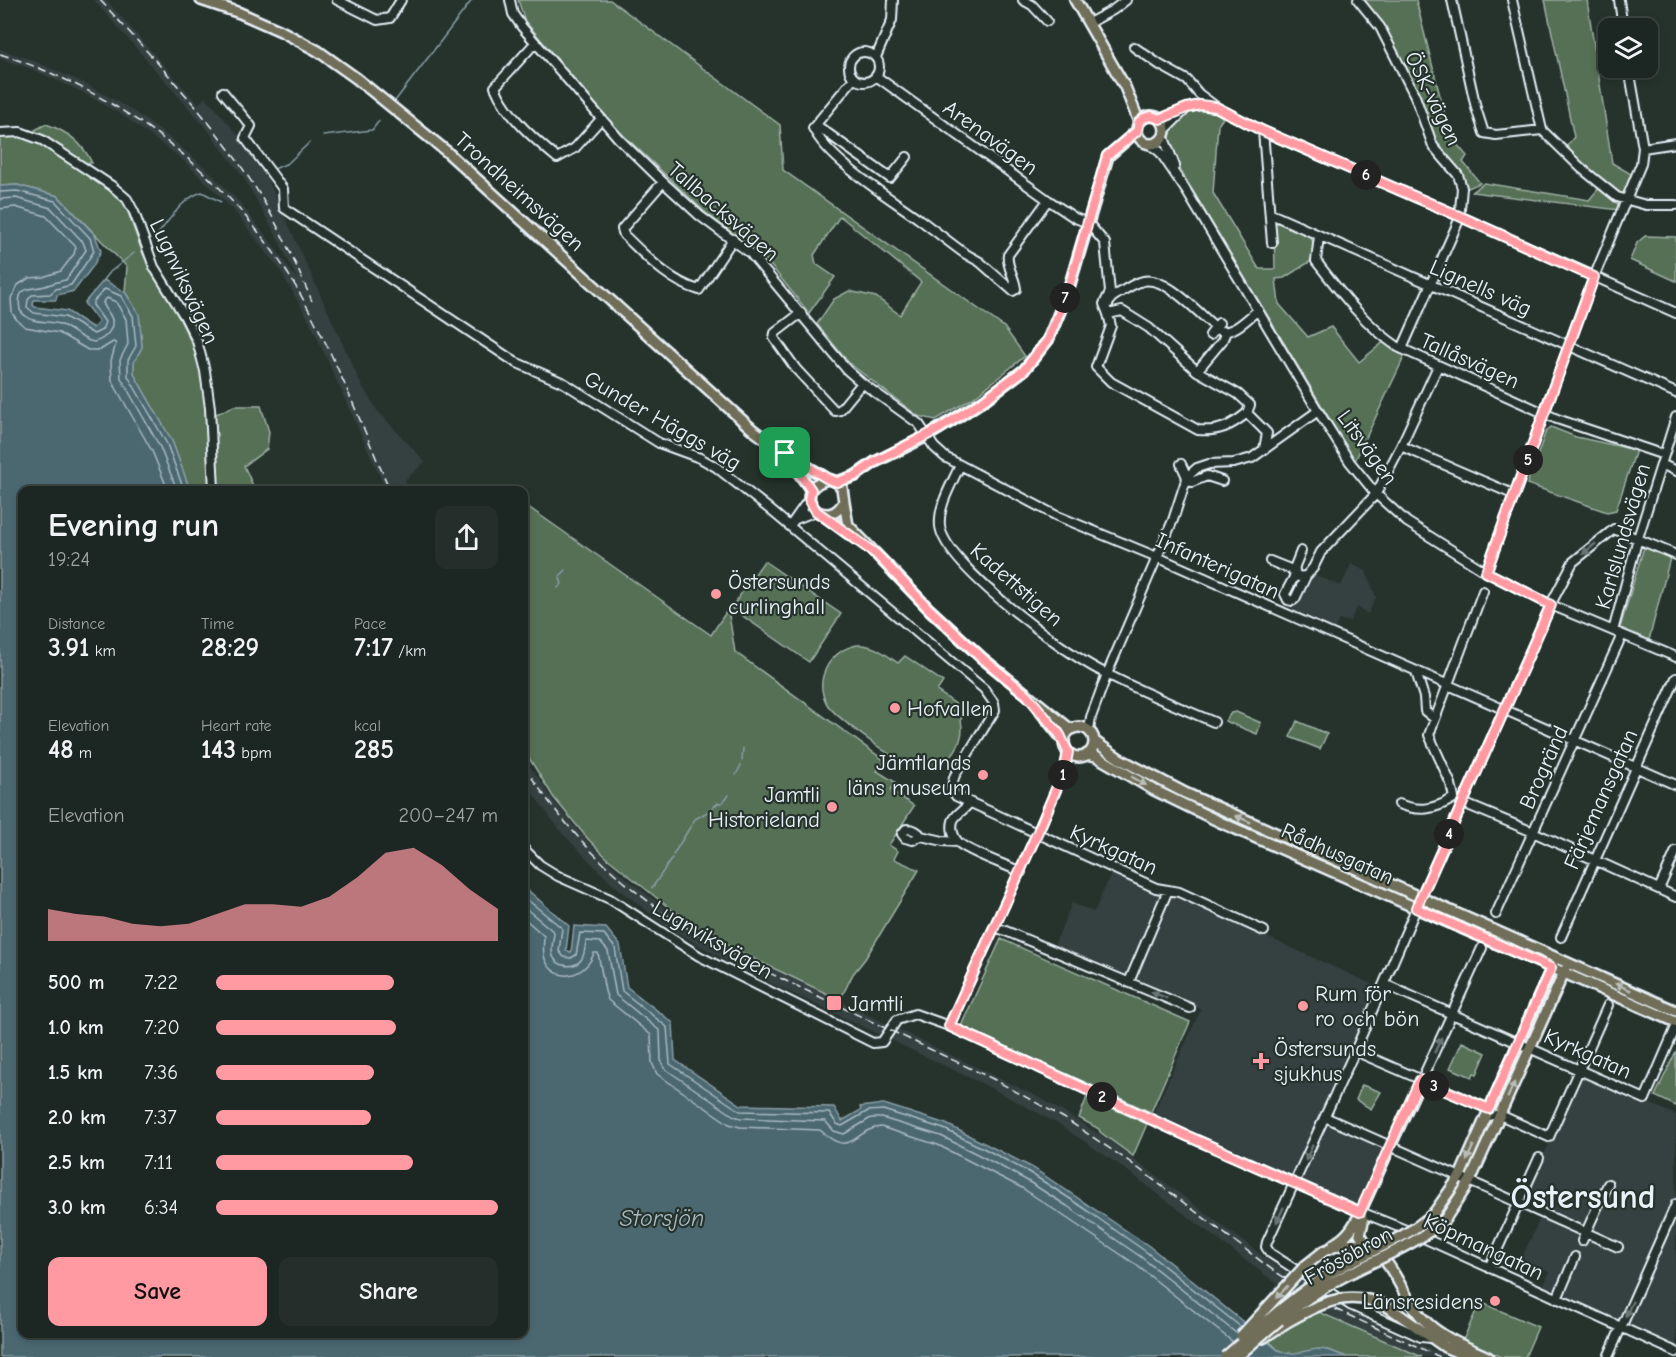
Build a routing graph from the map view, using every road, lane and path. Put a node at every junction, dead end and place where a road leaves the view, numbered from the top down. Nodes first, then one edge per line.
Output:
1 (201, 0) edge
2 (338, 0) edge
3 (401, 0) edge
4 (510, 0) edge
5 (893, 0) edge
6 (1023, 0) edge
7 (1075, 0) edge
8 (1126, 0) edge
9 (1358, 0) edge
10 (1452, 0) edge
11 (1512, 0) edge
12 (1618, 0) edge
13 (1621, 18) edge
14 (1047, 21) dead end
15 (1089, 23) junction
16 (535, 43) junction
17 (1134, 47) dead end
18 (876, 57) junction
19 (876, 76) junction
20 (854, 78) junction
21 (1631, 78) edge
22 (1126, 89) junction
23 (222, 92) dead end
24 (1216, 107) junction
25 (1187, 108) junction
26 (1156, 117) junction
27 (601, 119) junction
28 (818, 123) junction
29 (1138, 126) junction
30 (1542, 130) junction
31 (1263, 131) junction
32 (0, 133) edge
33 (1165, 134) junction
34 (1147, 143) junction
35 (1676, 143) edge
36 (1121, 144) junction
37 (1643, 148) junction
38 (907, 157) dead end
39 (663, 182) junction
40 (1187, 192) junction
41 (1048, 200) junction
42 (1626, 201) junction
43 (1676, 205) edge
44 (1271, 214) junction
45 (1459, 216) junction
46 (1088, 223) junction
47 (1318, 236) junction
48 (733, 239) junction
49 (1272, 243) dead end
50 (1594, 277) junction
51 (1431, 284) junction
52 (1258, 310) junction
53 (1107, 311) junction
54 (801, 313) junction
55 (1676, 313) edge
56 (1226, 332) junction
57 (1569, 345) junction
58 (1402, 349) junction
59 (1438, 366) junction
60 (1197, 371) junction
61 (862, 383) junction
62 (1676, 393) edge
63 (1318, 411) junction
64 (1247, 413) junction
65 (1545, 413) junction
66 (1676, 417) edge
67 (927, 436) junction
68 (1401, 446) junction
69 (1264, 449) junction
70 (785, 453) junction
71 (1664, 455) junction
72 (1181, 464) dead end
73 (1661, 464) junction
74 (960, 465) junction
75 (1676, 471) edge
76 (855, 476) junction
77 (1186, 477) junction
78 (832, 481) junction
79 (1222, 481) dead end
80 (214, 486) edge
81 (810, 494) junction
82 (1376, 494) junction
83 (1515, 495) junction
84 (844, 499) junction
85 (819, 512) junction
86 (792, 523) junction
87 (1638, 538) junction
88 (1301, 551) dead end
89 (876, 554) junction
90 (1676, 555) edge
91 (1157, 557) junction
92 (1270, 561) dead end
93 (1486, 572) junction
94 (1294, 574) junction
95 (1306, 576) junction
96 (1483, 591) dead end
97 (1551, 605) junction
98 (1613, 631) junction
99 (1622, 635) junction
100 (1676, 657) edge
101 (1416, 672) junction
102 (1107, 674) junction
103 (1676, 678) edge
104 (1447, 684) junction
105 (1027, 695) junction
106 (1506, 709) junction
107 (1435, 719) junction
108 (1214, 722) dead end
109 (1070, 729) junction
110 (1086, 729) junction
111 (1064, 741) junction
112 (1094, 741) junction
113 (1574, 742) junction
114 (1071, 754) junction
115 (1088, 754) junction
116 (1636, 768) junction
117 (1676, 785) edge
118 (953, 791) joint
119 (969, 803) junction
120 (1399, 804) dead end
121 (1463, 804) junction
122 (1533, 832) junction
123 (1037, 834) junction
124 (921, 836) dead end
125 (958, 842) junction
126 (1676, 851) edge
127 (528, 853) edge
128 (1595, 860) junction
129 (1020, 872) junction
130 (1659, 889) junction
131 (1168, 890) junction
132 (1676, 897) edge
133 (1420, 899) junction
134 (1416, 908) junction
135 (1496, 914) dead end
136 (996, 927) junction
137 (1264, 931) dead end
138 (1561, 937) dead end
139 (1482, 948) dead end
140 (1556, 957) junction
141 (1568, 963) junction
142 (1551, 968) junction
143 (1563, 974) junction
144 (1129, 982) junction
145 (1384, 984) junction
146 (1608, 1005) dead end
147 (1190, 1008) dead end
148 (1676, 1011) edge
149 (1452, 1013) junction
150 (1676, 1022) edge
151 (949, 1026) junction
152 (1676, 1027) edge
153 (887, 1034) joint
154 (1519, 1042) junction
155 (1530, 1047) junction
156 (1355, 1051) junction
157 (1580, 1070) junction
158 (1420, 1080) junction
159 (1487, 1114) junction
160 (1500, 1115) junction
161 (1325, 1117) junction
162 (1391, 1146) junction
163 (1539, 1158) dead end
164 (1460, 1176) junction
165 (1470, 1181) junction
166 (1295, 1182) junction
167 (1608, 1184) dead end
168 (1518, 1203) junction
169 (1676, 1204) edge
170 (1360, 1212) junction
171 (1584, 1237) junction
172 (1368, 1246) junction
173 (1618, 1247) dead end
174 (1324, 1251) junction
175 (1575, 1257) dead end
176 (1489, 1268) junction
177 (1557, 1299) junction
178 (1621, 1327) junction
179 (1432, 1338) junction
180 (1246, 1349) junction
181 (1676, 1352) edge
182 (1223, 1357) edge
183 (1237, 1357) edge
184 (1469, 1357) edge
185 (1488, 1357) edge
186 (1608, 1357) edge

1 - 70 main road, Trondheimsvägen
2 - 3 street
4 - 16 street, Tallbacksvägen
5 - 18 street
6 - 14 street
7 - 15 main road
8 - 15 street
9 - 45 street, ÖSK-vägen
10 - 30 street
11 - 30 street
12 - 13 street
15 - 22 main road
16 - 27 street, Tallbacksvägen
16 - 27 street
17 - 24 street
18 - 19 street
18 - 20 street
19 - 20 street
19 - 41 street, Arenavägen
20 - 28 street
21 - 37 street
22 - 26 main road
22 - 29 main road
23 - 86 street, Gunder Häggs väg
24 - 25 street
24 - 31 street
25 - 26 street
25 - 33 street
26 - 29 main road
26 - 33 main road
27 - 39 street, Tallbacksvägen
28 - 38 street
28 - 41 street
29 - 34 main road
29 - 36 main road
30 - 42 street
31 - 44 street
31 - 45 street
32 - 80 street, Lugnviksvägen
33 - 34 main road
33 - 40 street, Litsvägen
34 - 36 main road
34 - 40 street, Litsvägen
35 - 37 street
36 - 46 main road
37 - 42 street
39 - 48 street, Tallbacksvägen
39 - 48 street
40 - 52 street, Litsvägen
41 - 46 street, Arenavägen
42 - 43 street
42 - 50 street
44 - 47 street, Lignells väg
44 - 49 street
45 - 50 street
45 - 51 street, ÖSK-vägen
46 - 53 street
46 - 67 main road
47 - 51 street, Lignells väg
47 - 58 street, Tallåsvägen
48 - 54 street, Tallbacksvägen
50 - 55 street
50 - 57 street
51 - 57 street, Lignells väg
51 - 58 street, ÖSK-vägen
52 - 56 street
52 - 63 street, Litsvägen
53 - 56 street
53 - 60 street
53 - 64 street
54 - 61 street, Tallbacksvägen
54 - 61 street
56 - 60 street
57 - 62 street, Lignells väg
57 - 65 street
58 - 59 street, Tallåsvägen
59 - 65 street, Tallåsvägen
59 - 68 street
60 - 64 street
61 - 67 street, Tallbacksvägen
63 - 69 street
63 - 82 street, Litsvägen
64 - 69 street
65 - 71 street, Tallåsvägen
65 - 83 street
66 - 71 street, Karlslundsvägen
67 - 74 street, Infanterigatan
67 - 76 main road
68 - 82 street
68 - 83 street
69 - 77 street
70 - 78 main road, Trondheimsvägen
70 - 81 main road, Trondheimsvägen
71 - 73 street, Karlslundsvägen
72 - 77 street
73 - 75 street
73 - 87 street, Karlslundsvägen
74 - 91 street, Infanterigatan
74 - 102 street, Kadettstigen
76 - 78 main road
76 - 84 main road
77 - 79 street
77 - 91 street
78 - 81 main road
78 - 84 main road
81 - 85 main road
81 - 86 street
82 - 93 street, Litsvägen
82 - 95 street
83 - 93 street
84 - 85 main road
84 - 89 main road
85 - 86 street
85 - 89 main road
86 - 118 street, Gunder Häggs väg
87 - 90 street
87 -> 97 street
87 - 98 street, Karlslundsvägen
88 - 94 street
89 - 105 main road
91 - 101 street, Infanterigatan
91 - 102 street
92 - 94 street
93 - 97 street, Litsvägen
94 - 95 street
94 - 95 street
96 - 104 street
97 - 98 street, Litsvägen
97 - 106 street
98 - 99 street, Litsvägen
99 - 100 street, Litsvägen
99 - 113 street, Brogränd
101 - 104 street, Infanterigatan
101 - 107 street
102 - 108 street, Kadettstigen
102 - 110 street
103 - 116 street, Färjemansgatan
104 - 106 street, Infanterigatan
104 - 107 street
105 - 109 main road
105 - 111 main road
106 - 113 street, Infanterigatan
106 - 121 street
107 - 120 street
109 - 110 main road
109 - 111 main road
110 - 112 main road
111 - 114 main road
112 - 115 main road
133 -> 112 main road, Rådhusgatan
113 - 116 street, Infanterigatan
113 - 122 street, Brogränd
114 - 115 main road
114 - 123 street
115 -> 134 main road, Rådhusgatan
116 - 117 street, Infanterigatan
116 - 128 street, Färjemansgatan
118 - 119 street, Kyrkgatan
119 - 123 street, Kyrkgatan
119 - 125 street
121 - 122 street
121 - 133 street
122 - 128 street
122 - 135 street, Brogränd
123 - 129 street
123 - 131 street, Kyrkgatan
124 - 125 street
125 - 129 street
126 - 130 street
127 - 153 street, Lugnviksvägen
128 - 130 street
128 - 138 street, Färjemansgatan
129 - 136 street
130 - 132 street
131 - 137 street, Kyrkgatan
131 - 144 street
133 - 134 street
133 - 140 main road, Rådhusgatan
134 - 142 main road, Rådhusgatan
134 - 145 street
136 - 144 street
136 - 151 street
139 - 149 street
140 - 141 main road, Rådhusgatan
140 - 142 main road
141 - 143 main road
148 -> 141 main road, Rådhusgatan
142 - 143 main road, Rådhusgatan
142 - 154 main road
143 - 150 main road, Rådhusgatan
143 - 155 main road
147 -> 144 street
145 - 149 street, Kyrkgatan
145 - 156 street
146 - 157 street
149 - 154 street, Kyrkgatan
158 -> 149 street
151 - 153 street, Köpmangatan
151 - 166 street, Köpmangatan
152 - 157 street, Kyrkgatan
154 - 155 street, Kyrkgatan
154 - 159 main road
155 - 157 street, Kyrkgatan
160 -> 155 main road
156 - 158 street
156 - 161 street
157 - 160 street
158 - 159 street
158 - 162 street
159 - 160 street
159 -> 164 main road
160 - 165 main road
161 - 162 street
161 -> 166 street
162 - 164 street
162 - 170 street
163 - 168 street
164 - 165 street
164 - 182 main road, Frösöbron, bridge
165 - 168 street
165 - 180 main road, Frösöbron, bridge
166 - 170 street, Köpmangatan
166 -> 179 street
167 - 171 street
168 - 171 street
168 - 176 street
169 -> 178 street
170 - 172 main road
170 - 174 main road, Frösöbron
170 - 176 street, Köpmangatan
171 - 173 street
172 - 174 main road
172 - 185 main road
174 -> 182 main road, Frösöbron, bridge
175 - 177 street
176 - 177 street, Köpmangatan
177 - 178 street, Köpmangatan
178 - 181 street, Köpmangatan
178 - 186 street
179 - 180 main road, bridge
179 - 184 main road
180 - 183 main road, Frösöbron, bridge

